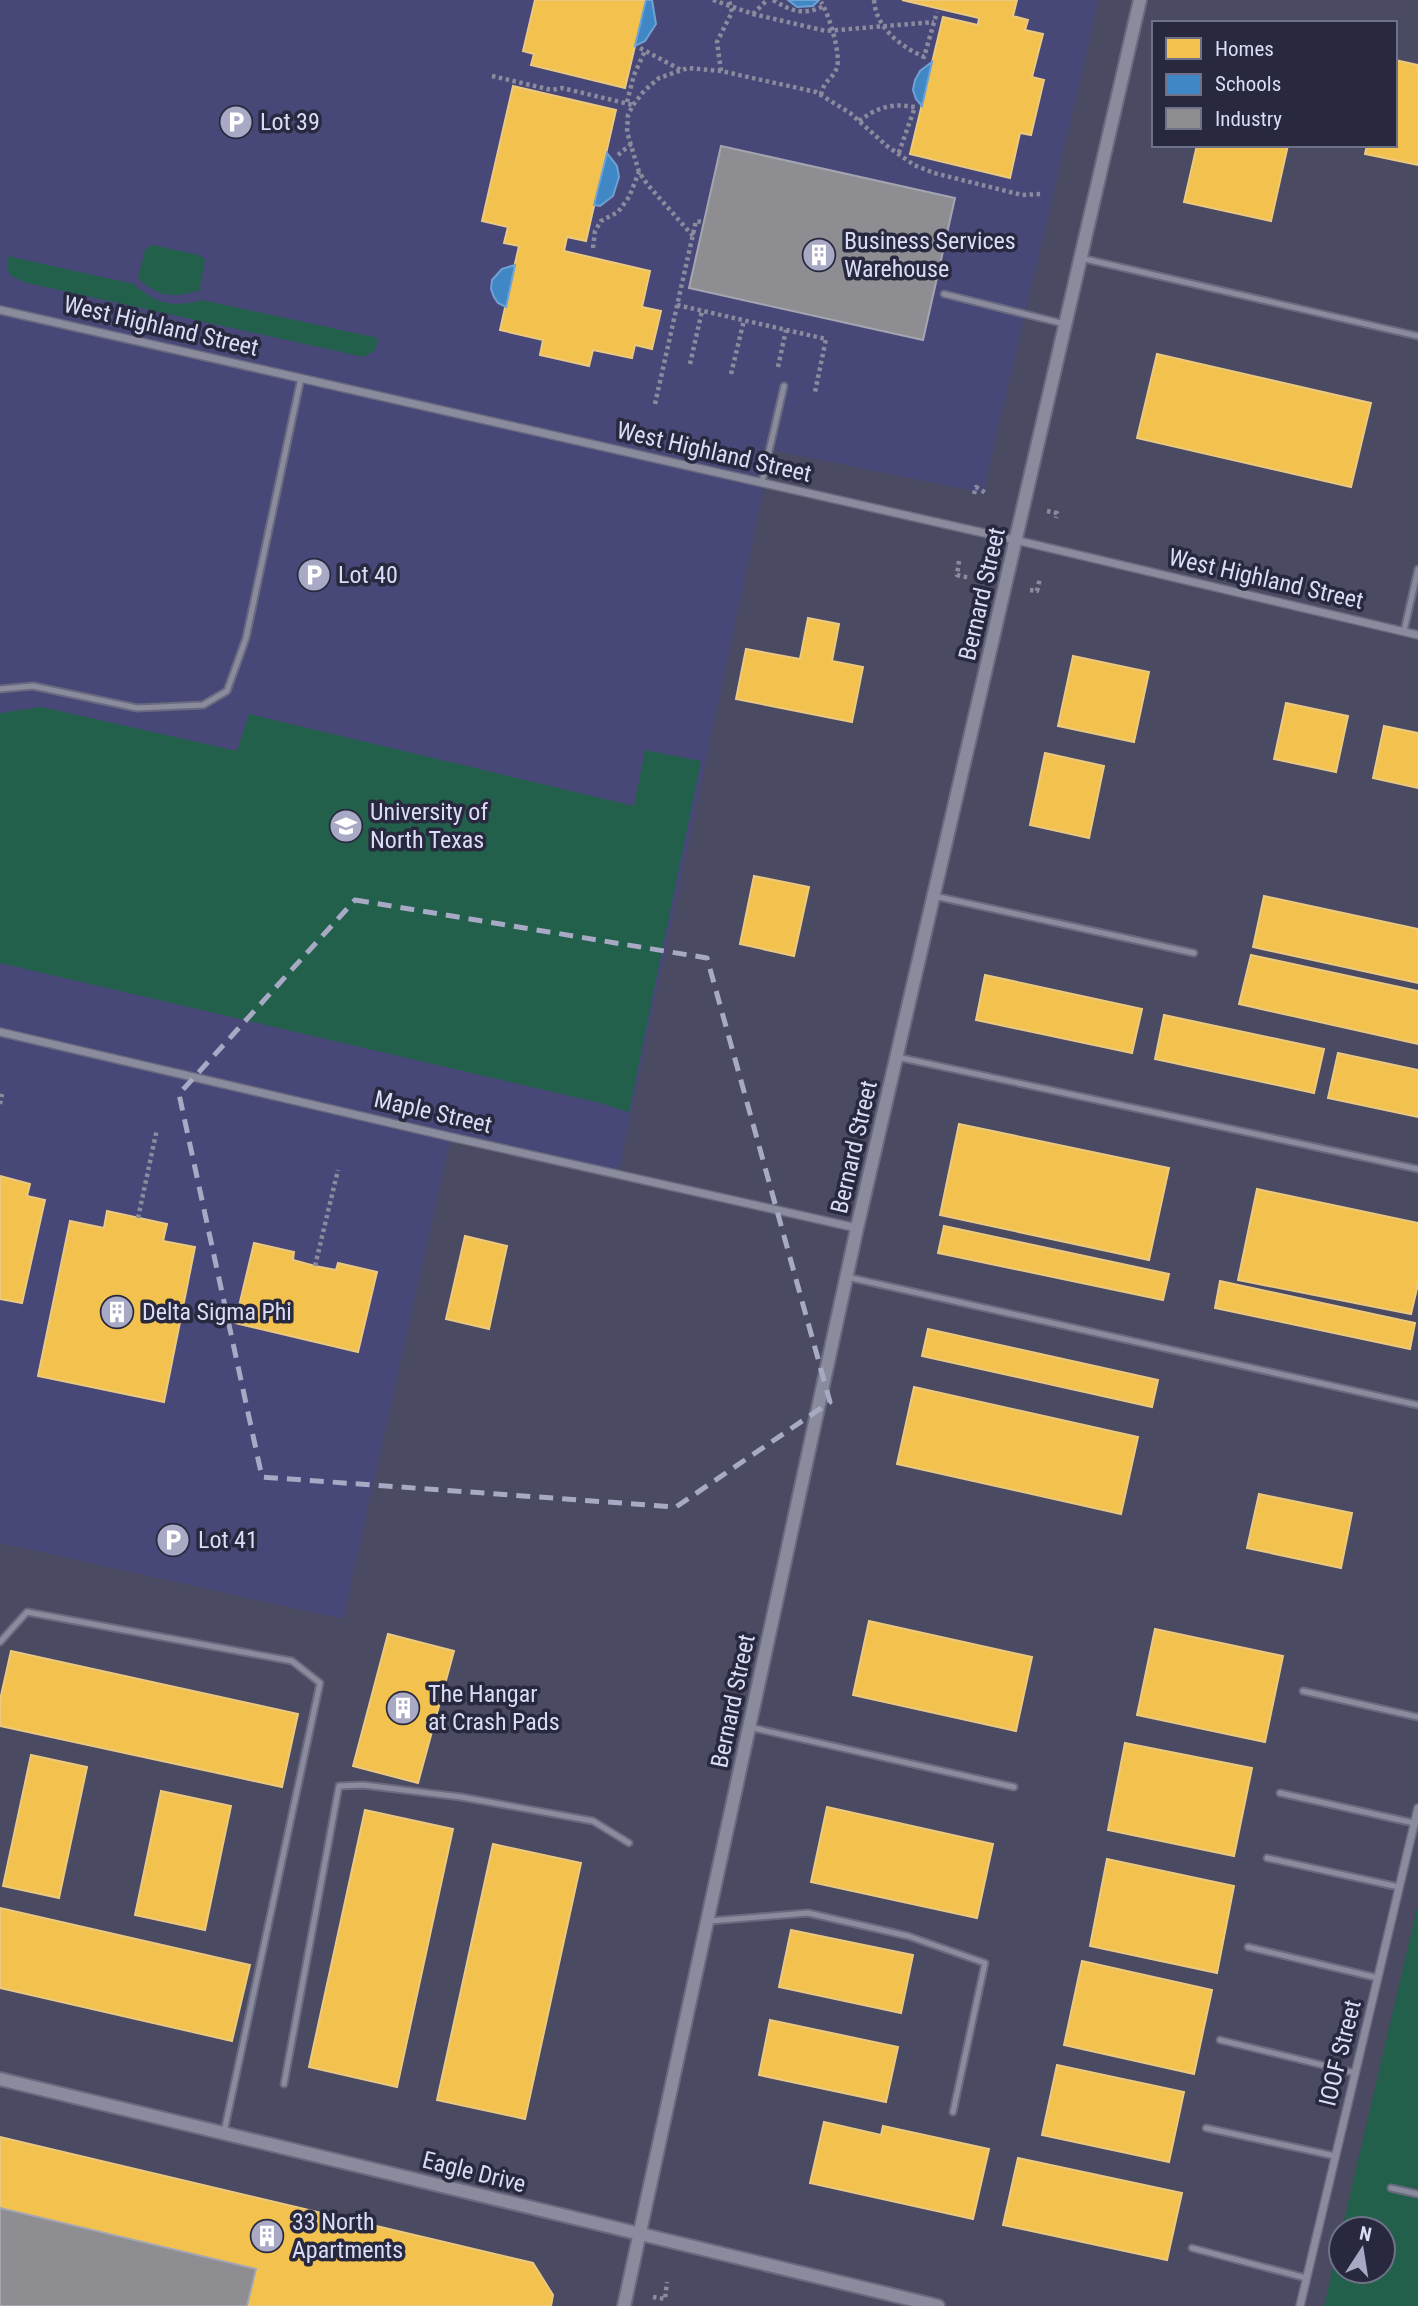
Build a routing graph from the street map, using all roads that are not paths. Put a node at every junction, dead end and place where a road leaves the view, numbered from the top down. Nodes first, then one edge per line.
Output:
1 (1140, 0) edge
2 (1081, 258) junction
3 (944, 294) dead end
4 (0, 310) edge
5 (1065, 324) junction
6 (1418, 336) edge
7 (301, 378) junction
8 (784, 386) dead end
9 (762, 482) junction
10 (1015, 540) junction
11 (1418, 569) edge
12 (1404, 631) junction
13 (1418, 635) edge
14 (0, 689) edge
15 (934, 896) junction
16 (1194, 953) dead end
17 (0, 1031) edge
18 (897, 1057) junction
19 (1418, 1169) edge
20 (857, 1228) junction
21 (847, 1278) junction
22 (1418, 1405) edge
23 (0, 1642) edge
24 (1303, 1691) dead end
25 (1418, 1717) edge
26 (749, 1727) junction
27 (1014, 1787) dead end
28 (1280, 1793) dead end
29 (1418, 1808) edge
30 (1415, 1823) junction
31 (629, 1843) dead end
32 (1267, 1858) dead end
33 (1399, 1887) junction
34 (706, 1921) junction
35 (1248, 1947) dead end
36 (1378, 1978) junction
37 (1220, 2040) dead end
38 (1355, 2073) junction
39 (0, 2079) edge
40 (284, 2084) dead end
41 (953, 2112) dead end
42 (1206, 2128) dead end
43 (224, 2133) junction
44 (1335, 2156) junction
45 (1391, 2188) dead end
46 (1418, 2193) edge
47 (638, 2234) junction
48 (1192, 2248) dead end
49 (1306, 2278) junction
50 (624, 2306) edge
51 (938, 2306) edge
52 (1300, 2306) edge

1 - 2 street, Bernard Street
2 - 5 street, Bernard Street
2 - 6 lane
3 - 5 lane
4 - 7 street, West Highland Street
5 - 10 street, Bernard Street
7 - 9 street, West Highland Street
7 - 14 lane
8 - 9 lane
9 - 10 street, West Highland Street
10 - 12 street, West Highland Street
10 - 15 street, Bernard Street
11 - 12 lane
12 - 13 street, West Highland Street
15 - 16 lane
15 - 18 street, Bernard Street
17 - 20 street, Maple Street
18 - 19 lane
18 - 20 street, Bernard Street
20 - 21 street, Bernard Street
21 - 22 lane
21 - 26 street, Bernard Street
23 - 43 lane
24 - 25 lane
26 - 27 lane
26 - 34 street, Bernard Street
28 - 30 lane
29 - 30 street, IOOF Street
30 - 33 street, IOOF Street
31 - 40 lane
32 - 33 lane
33 - 36 street, IOOF Street
34 - 41 lane
34 - 47 street, Bernard Street
35 - 36 lane
36 - 38 street, IOOF Street
37 - 38 lane
38 - 44 street, IOOF Street
39 - 43 street, Eagle Drive
42 - 44 lane
43 - 47 street, Eagle Drive
44 - 49 street, IOOF Street
45 - 46 lane
47 - 50 street, Bernard Street
47 - 51 street, Eagle Drive
48 - 49 lane
49 - 52 street, IOOF Street

